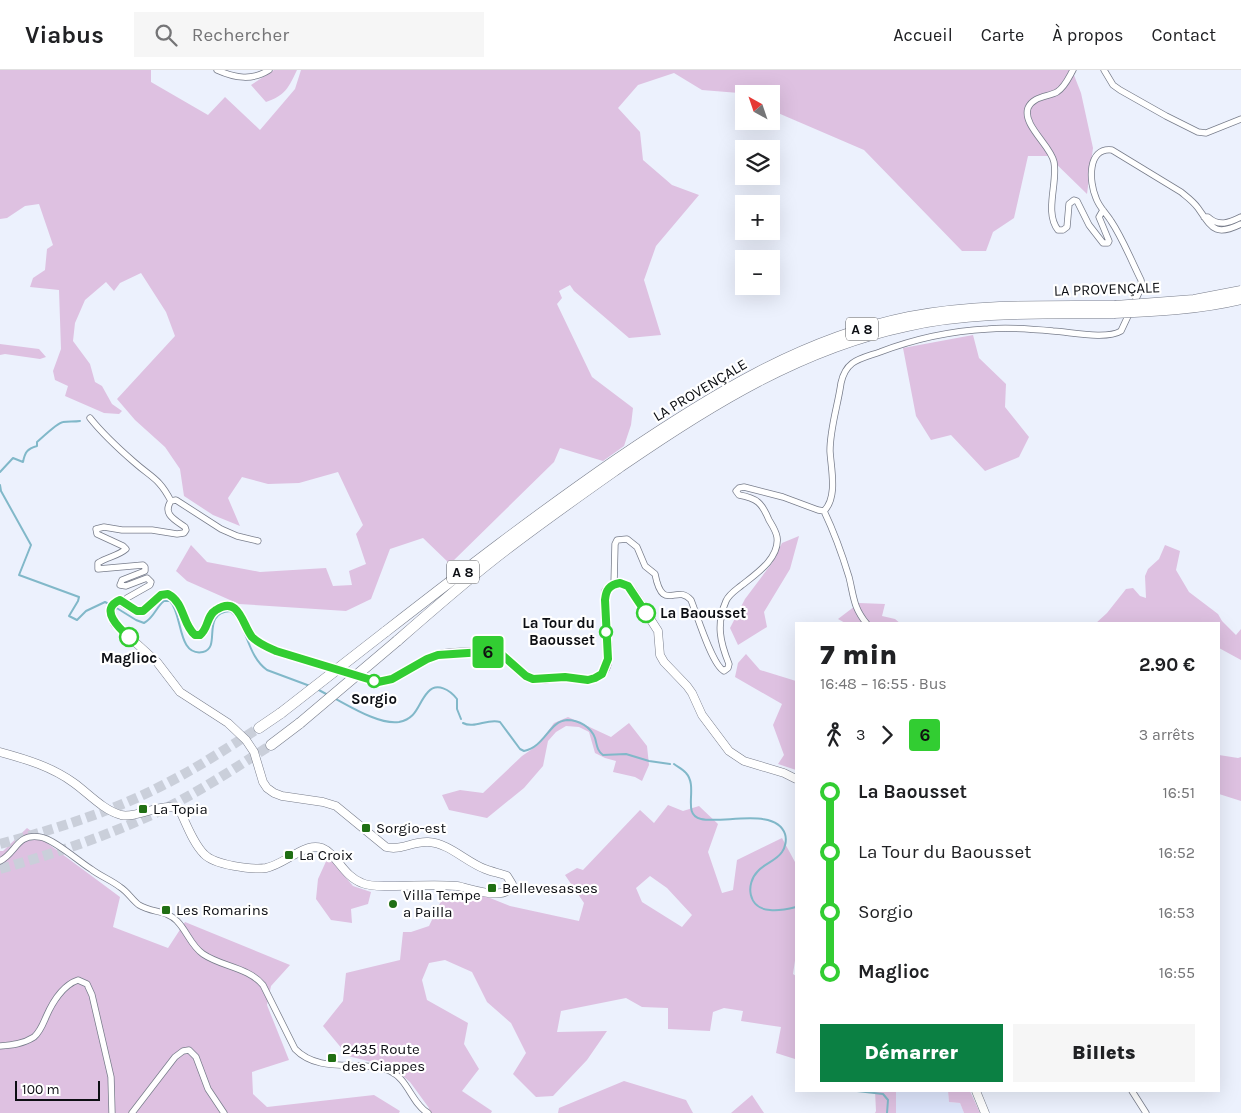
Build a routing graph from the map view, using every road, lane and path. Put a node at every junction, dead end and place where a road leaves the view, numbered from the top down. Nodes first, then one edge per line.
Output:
1 (217, 70) edge
2 (269, 70) edge
3 (1073, 70) edge
4 (1104, 70) edge
5 (1241, 120) edge
6 (1103, 210) junction
7 (1204, 217) junction
8 (1241, 217) edge
9 (1241, 224) edge
10 (1241, 291) edge
11 (1241, 300) edge
12 (1115, 309) junction
13 (90, 418) dead end
14 (171, 501) junction
15 (824, 511) junction
16 (544, 516) junction
17 (258, 541) dead end
18 (614, 584) junction
19 (124, 602) junction
20 (866, 622) edge
21 (259, 728) tunnel mouth
22 (271, 744) tunnel mouth
23 (0, 752) edge
24 (795, 778) edge
25 (0, 861) edge
26 (0, 1046) edge
27 (976, 1092) edge
28 (1133, 1092) edge
29 (112, 1113) edge
30 (132, 1113) edge
31 (224, 1113) edge
32 (428, 1113) edge
33 (985, 1113) edge
34 (1146, 1113) edge

1 - 2 street
3 - 6 street
4 - 5 street
6 - 7 street
6 - 15 street
7 - 8 street
7 - 9 street
10 - 12 highway, LA PROVENÇALE / A 8, bridge
11 - 12 highway, LA PROVENÇALE / A 8, bridge
12 - 16 highway, LA PROVENÇALE / A 8
13 - 14 street
14 - 17 street
14 - 19 street
15 - 18 street
15 - 20 street
16 - 21 highway, LA PROVENÇALE / A 8, bridge
16 - 22 highway, LA PROVENÇALE / A 8, bridge
18 - 19 street
18 - 24 street
19 - 23 street
25 - 32 street
26 - 29 street
27 - 33 street
28 - 34 street
30 - 31 street

